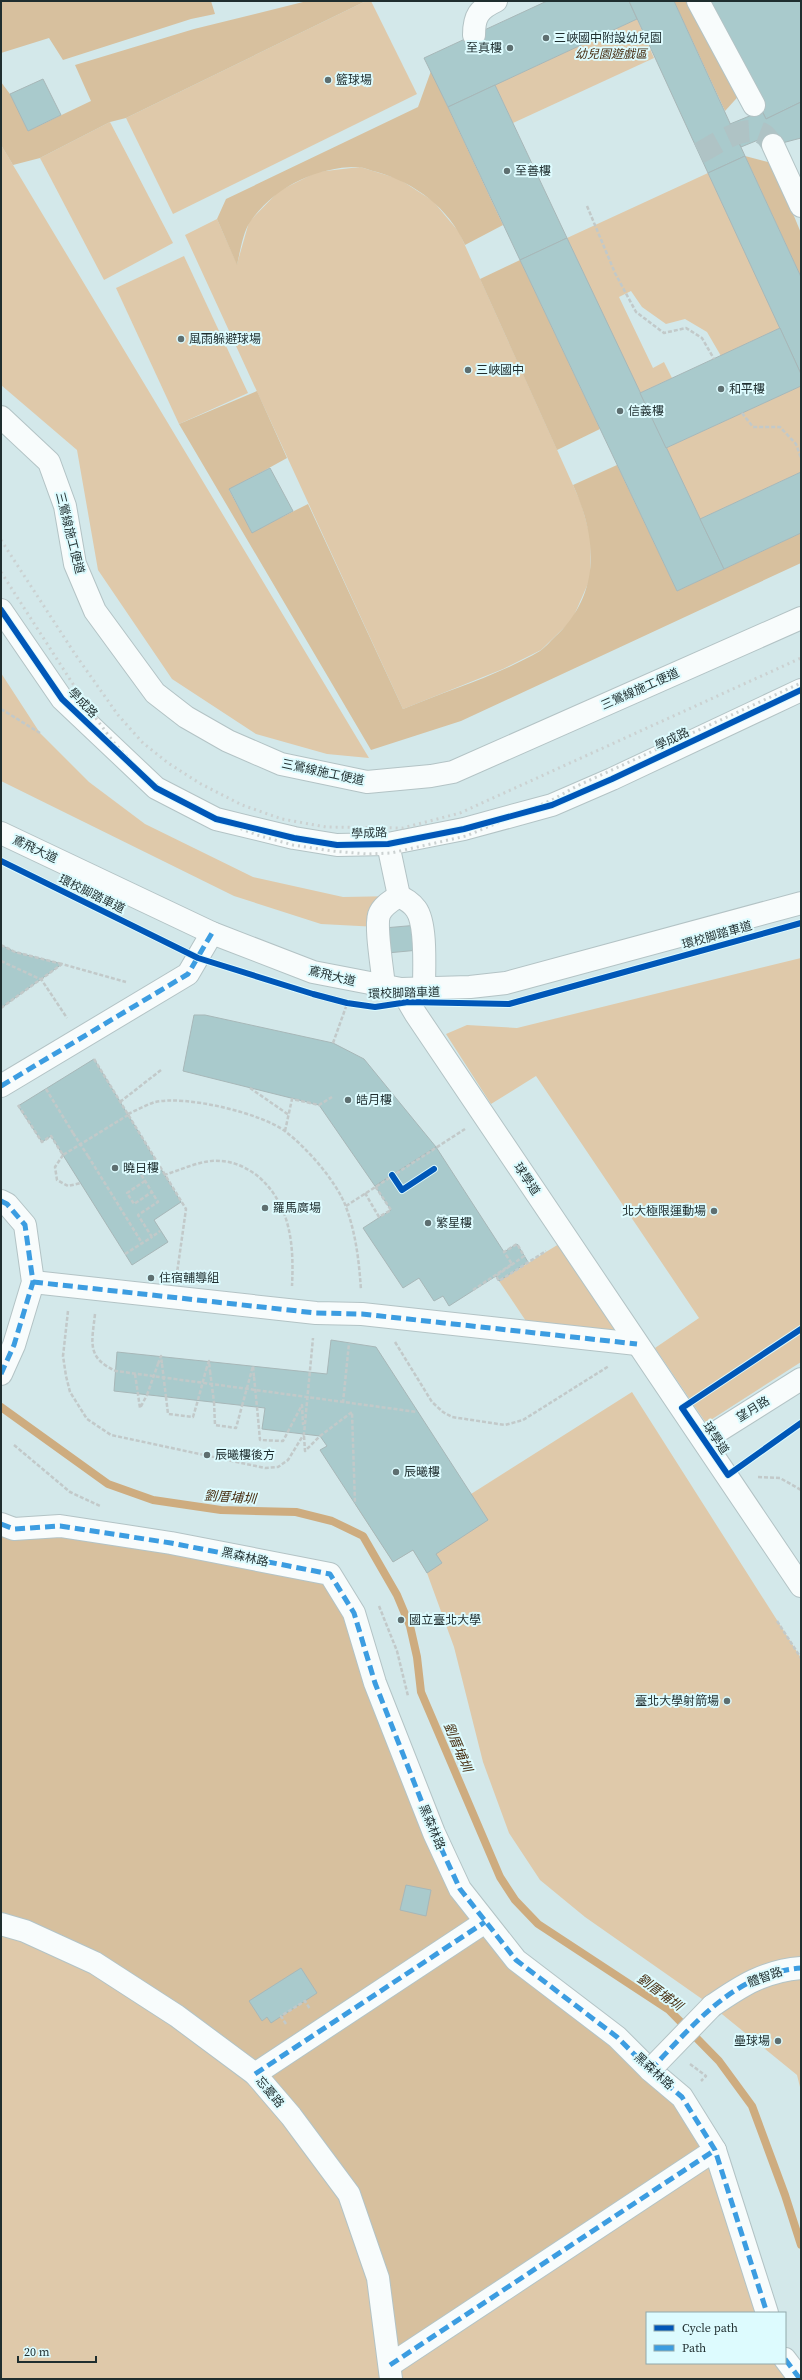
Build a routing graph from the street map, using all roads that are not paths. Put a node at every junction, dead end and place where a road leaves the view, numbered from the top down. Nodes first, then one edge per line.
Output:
1 (496, 1) edge
2 (698, 1) edge
3 (474, 35) dead end
4 (754, 105) dead end
5 (773, 145) tunnel mouth
6 (801, 206) edge
7 (1, 417) edge
8 (1, 610) edge
9 (801, 618) edge
10 (801, 690) edge
11 (1, 833) edge
12 (388, 844) junction
13 (399, 896) junction
14 (801, 903) edge
15 (212, 933) junction
16 (393, 988) junction
17 (424, 988) junction
18 (1, 1086) edge
19 (1, 1201) edge
20 (33, 1282) junction
21 (638, 1344) junction
22 (1, 1374) edge
23 (801, 1379) edge
24 (704, 1440) junction
25 (1, 1524) edge
26 (801, 1586) edge
27 (485, 1922) junction
28 (1, 1924) edge
29 (801, 1968) edge
30 (650, 2070) junction
31 (255, 2074) junction
32 (716, 2150) junction
33 (767, 2312) edge
34 (786, 2360) edge
35 (390, 2372) edge
36 (800, 2379) edge

1 - 3 street
2 - 4 street
5 - 6 street
7 - 9 street, 三鶯線施工便道
8 - 12 street, 學成路
10 - 12 street, 學成路
11 - 15 street, 鳶飛大道
12 - 13 street
13 - 16 street
13 - 17 street
14 - 17 street, 鳶飛大道
15 - 16 street, 鳶飛大道
15 - 18 street
16 - 17 street, 鳶飛大道
16 - 21 street, 球學道
19 - 20 street
20 - 21 street
20 - 22 street
21 - 24 street, 球學道
23 - 24 street, 望月路
24 - 26 street, 球學道
25 - 27 street, 黑森林路
27 - 30 street, 黑森林路
27 - 31 street
28 - 31 street, 忘憂路
29 - 30 street, 體智路, bridge
30 - 32 street, 黑森林路
31 - 35 street, 忘憂路
32 - 33 street, 黑森林路
32 - 35 street
34 - 36 street

